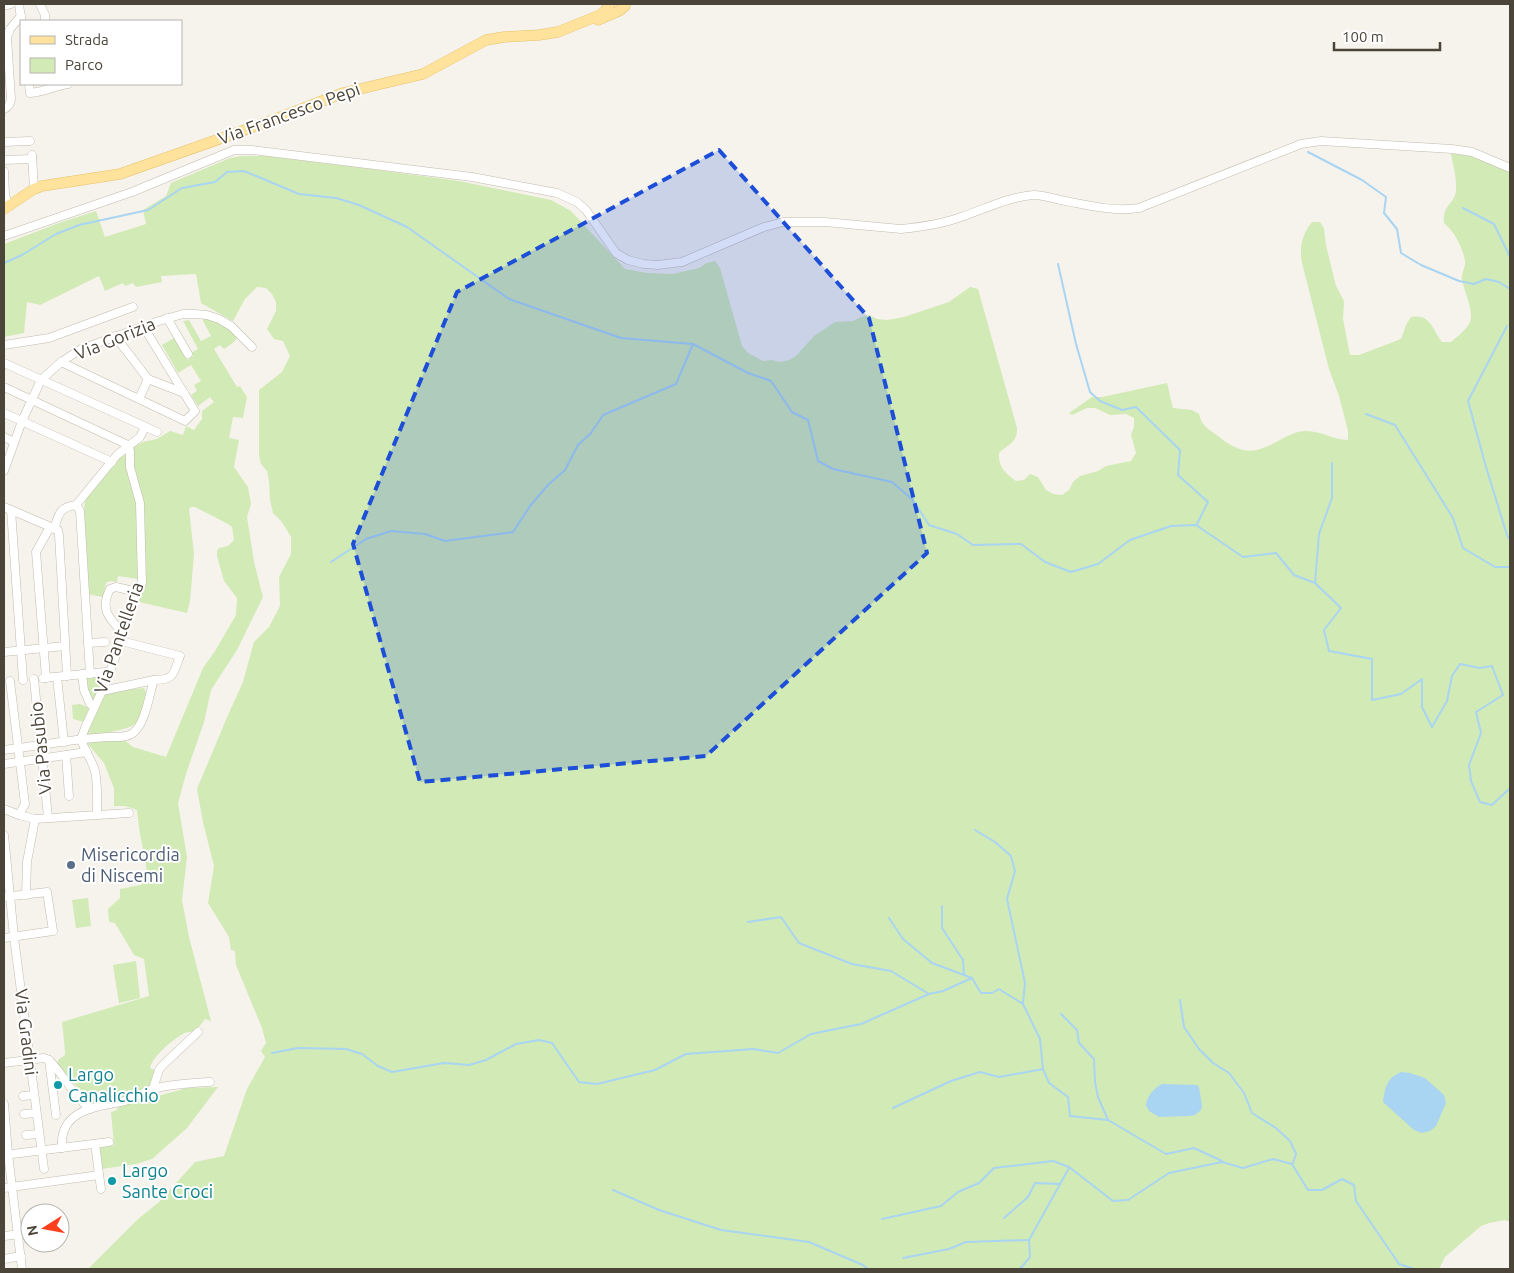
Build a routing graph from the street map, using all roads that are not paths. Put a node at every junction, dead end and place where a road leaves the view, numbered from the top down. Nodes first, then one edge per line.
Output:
1 (11, 4) edge
2 (19, 4) edge
3 (40, 4) edge
4 (610, 4) edge
5 (626, 5) edge
6 (4, 6) edge
7 (21, 19) edge
8 (45, 20) edge
9 (575, 26) junction
10 (29, 85) edge
11 (64, 85) edge
12 (50, 87) edge
13 (4, 108) edge
14 (30, 141) dead end
15 (4, 142) edge
16 (4, 160) edge
17 (1510, 168) edge
18 (4, 171) edge
19 (34, 189) junction
20 (4, 194) edge
21 (6, 208) edge
22 (4, 236) edge
23 (133, 307) dead end
24 (167, 318) junction
25 (143, 326) junction
26 (115, 336) junction
27 (4, 344) edge
28 (252, 348) dead end
29 (188, 354) dead end
30 (61, 362) junction
31 (4, 363) edge
32 (148, 379) junction
33 (42, 380) junction
34 (4, 387) edge
35 (184, 394) junction
36 (138, 399) junction
37 (32, 400) junction
38 (4, 413) edge
39 (22, 421) junction
40 (144, 427) junction
41 (157, 432) dead end
42 (4, 437) edge
43 (14, 442) junction
44 (128, 445) junction
45 (5, 462) edge
46 (112, 462) junction
47 (4, 471) edge
48 (76, 506) junction
49 (7, 508) edge
50 (52, 528) junction
51 (138, 592) junction
52 (122, 637) junction
53 (106, 642) dead end
54 (88, 643) junction
55 (65, 646) junction
56 (43, 648) junction
57 (21, 650) junction
58 (4, 652) edge
59 (105, 672) dead end
60 (86, 674) junction
61 (67, 676) junction
62 (57, 677) junction
63 (46, 678) junction
64 (34, 679) junction
65 (23, 680) junction
66 (154, 680) junction
67 (7, 682) edge
68 (102, 691) junction
69 (95, 706) junction
70 (81, 739) junction
71 (64, 742) junction
72 (40, 745) junction
73 (18, 748) junction
74 (4, 750) edge
75 (87, 752) junction
76 (66, 755) junction
77 (42, 758) junction
78 (19, 762) junction
79 (4, 764) edge
80 (69, 796) dead end
81 (4, 809) edge
82 (129, 813) dead end
83 (97, 814) junction
84 (19, 815) junction
85 (48, 818) junction
86 (34, 819) junction
87 (4, 834) edge
88 (26, 895) junction
89 (7, 897) edge
90 (14, 937) junction
91 (4, 938) edge
92 (198, 1032) dead end
93 (30, 1060) junction
94 (48, 1060) junction
95 (4, 1064) edge
96 (210, 1082) dead end
97 (153, 1089) junction
98 (34, 1095) junction
99 (23, 1096) dead end
100 (4, 1104) edge
101 (4, 1109) edge
102 (90, 1109) junction
103 (36, 1113) junction
104 (24, 1114) dead end
105 (56, 1114) dead end
106 (39, 1134) junction
107 (26, 1135) dead end
108 (109, 1142) dead end
109 (95, 1144) junction
110 (62, 1148) junction
111 (41, 1150) junction
112 (6, 1155) edge
113 (44, 1169) dead end
114 (98, 1174) junction
115 (8, 1188) edge
116 (102, 1189) dead end
117 (18, 1234) junction
118 (4, 1236) edge
119 (21, 1256) junction
120 (4, 1258) edge
121 (22, 1269) edge

1 - 6 street
2 - 7 street
3 - 8 street
4 - 9 main road
5 - 9 main road
7 - 13 street
9 - 19 main road, Via Francesco Pepi
10 - 12 street
11 - 12 street
14 - 15 street
16 - 19 street
17 - 22 street
18 - 20 street
19 - 21 main road, Via Francesco Pepi
20 - 21 street
23 - 27 street
24 - 25 street, Via Gorizia
24 - 28 street, Via Gorizia
24 - 29 street
25 - 26 street, Via Gorizia
25 - 35 street
26 - 30 street, Via Gorizia
26 - 32 street
30 - 33 street, Via Gorizia
30 - 36 street
31 - 33 street
32 - 35 street
32 - 36 street
33 - 37 street, Via Gorizia
33 - 40 street
34 - 37 street
35 - 36 street
37 - 39 street, Via Gorizia
37 - 44 street
38 - 39 street
39 - 43 street, Via Gorizia
39 - 46 street
40 - 41 street
40 - 44 street
42 - 43 street
43 - 45 street, Via Gorizia
44 - 46 street
44 - 51 street, Via Pantelleria
45 - 47 street, Via Gorizia
46 - 48 street
48 - 50 street
48 - 54 street
49 - 50 street
49 - 57 street
50 - 55 street
50 - 56 street
51 - 52 street, Via Pantelleria
51 - 52 street
52 - 66 street
52 - 68 street, Via Pantelleria
53 - 54 street
54 - 60 street
55 - 56 street
55 - 61 street
56 - 57 street
56 - 63 street
57 - 58 street
57 - 65 street
59 - 60 street
60 - 61 street
60 - 69 street
61 - 62 street
62 - 63 street
62 - 71 street
63 - 64 street
64 - 65 street
64 - 72 street, Via Pasubio
65 - 67 street
66 - 68 street
66 - 70 street
67 - 73 street
68 - 69 street, Via Pantelleria
69 - 70 street, Via Pantelleria
70 - 71 street
70 - 75 street
71 - 72 street
72 - 73 street
72 - 77 street, Via Pasubio
73 - 74 street
73 - 78 street
75 - 76 street
75 - 83 street
76 - 77 street
76 - 80 street
77 - 78 street
77 - 85 street, Via Pasubio
78 - 79 street
78 - 84 street
81 - 84 street
82 - 83 street
83 - 85 street
84 - 86 street
85 - 86 street
86 - 88 street
87 - 89 street, Via Gradini
88 - 89 street
88 - 90 street
89 - 90 street, Via Gradini
90 - 91 street
90 - 93 street, Via Gradini
92 - 97 street
93 - 94 street
93 - 95 street
93 - 98 street, Via Gradini
94 - 102 street
94 - 105 street
96 - 97 street
97 - 102 street
98 - 99 street
98 - 103 street, Via Gradini
100 - 101 street
101 - 112 street
102 - 110 street
103 - 104 street
103 - 106 street, Via Gradini
106 - 107 street
106 - 111 street, Via Gradini
108 - 109 street
109 - 110 street
109 - 114 street
110 - 111 street
111 - 112 street
111 - 113 street, Via Gradini
112 - 115 street
114 - 115 street
114 - 116 street
115 - 117 street
117 - 118 street
117 - 119 street
119 - 120 street
119 - 121 street

